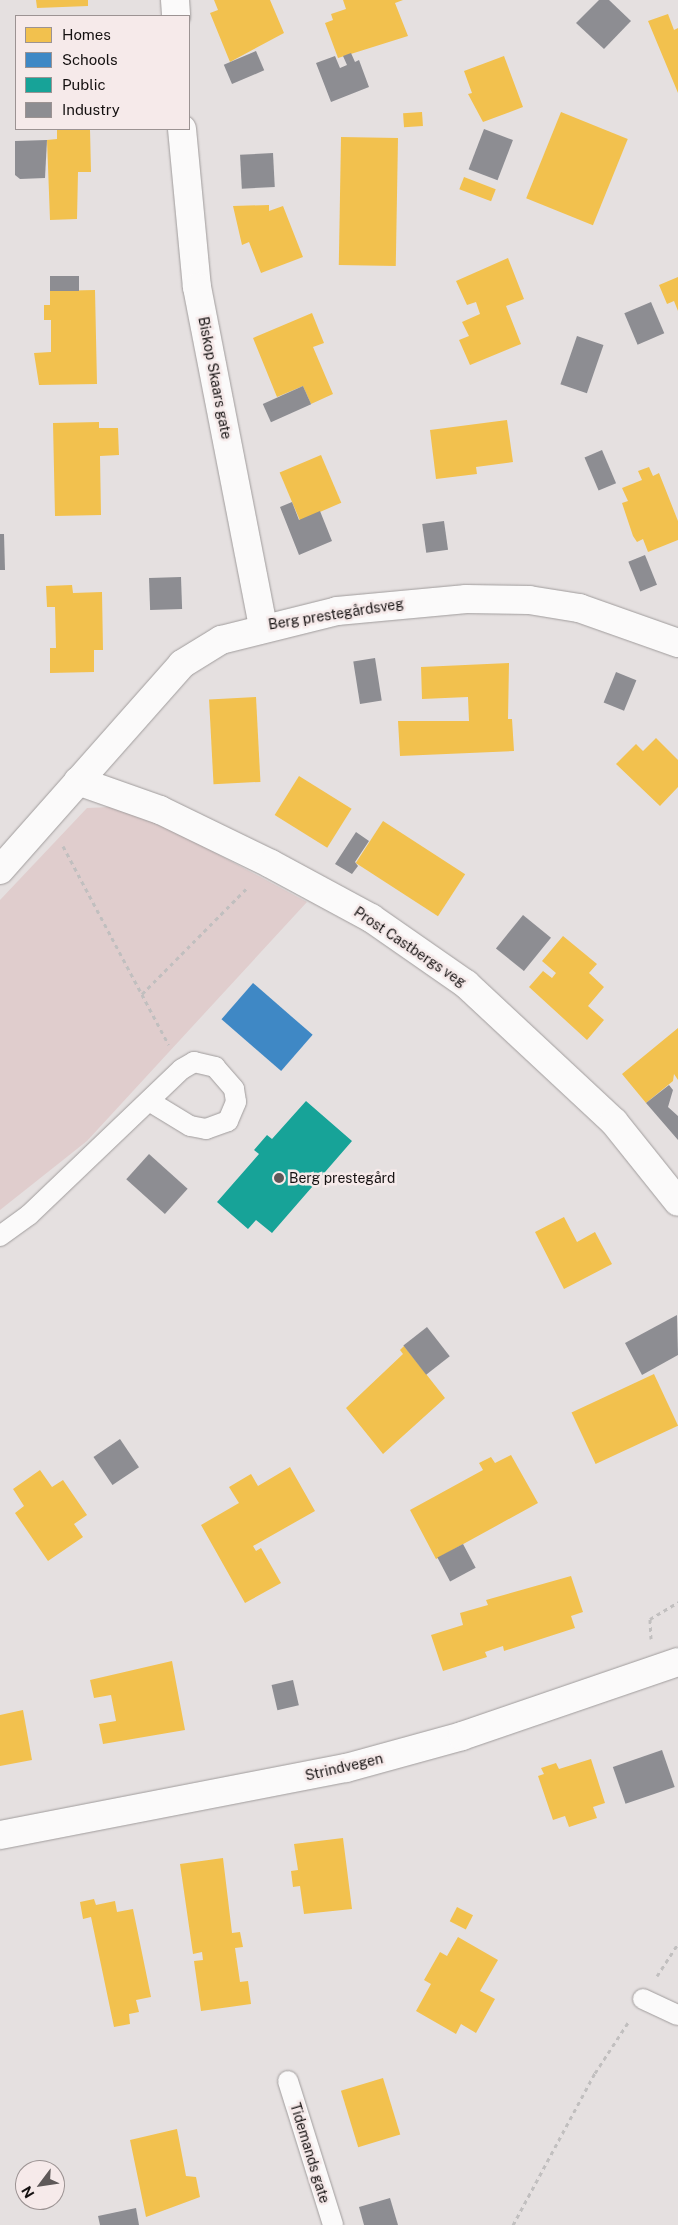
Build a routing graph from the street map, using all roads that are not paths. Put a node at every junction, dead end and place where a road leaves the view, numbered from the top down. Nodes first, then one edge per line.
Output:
1 (175, 0) edge
2 (176, 15) edge
3 (182, 130) edge
4 (263, 626) junction
5 (678, 643) edge
6 (78, 781) junction
7 (0, 870) edge
8 (149, 1101) junction
9 (678, 1202) edge
10 (0, 1236) edge
11 (678, 1662) edge
12 (0, 1835) edge
13 (643, 1999) road end
14 (678, 2015) edge
15 (288, 2081) dead end
16 (333, 2225) edge

1 - 2 street
3 - 4 street, Biskop Skaars gate
4 - 5 street, Berg prestegårdsveg
4 - 6 street, Berg prestegårdsveg
6 - 7 street, Berg prestegårdsveg
6 - 9 street, Prost Castbergs veg
8 - 8 lane
8 - 10 lane
11 - 12 street, Strindvegen
13 - 14 lane
15 - 16 lane, Tidemands gate

